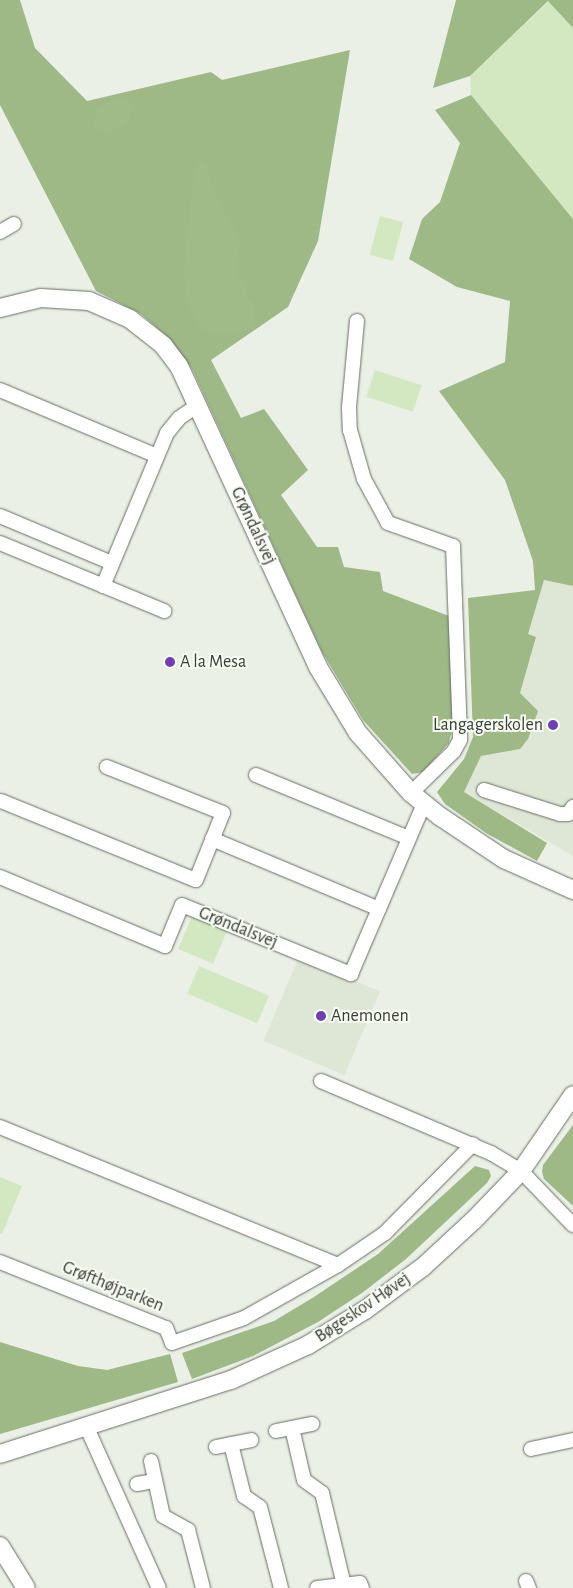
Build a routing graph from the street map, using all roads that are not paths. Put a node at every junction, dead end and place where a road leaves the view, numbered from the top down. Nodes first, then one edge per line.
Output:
1 (14, 224) dead end
2 (0, 232) edge
3 (0, 308) edge
4 (357, 321) dead end
5 (0, 390) edge
6 (197, 406) junction
7 (157, 456) junction
8 (0, 516) edge
9 (0, 543) edge
10 (112, 563) junction
11 (103, 586) junction
12 (164, 610) dead end
13 (107, 767) dead end
14 (256, 775) dead end
15 (484, 790) dead end
16 (418, 799) junction
17 (1, 801) edge
18 (573, 807) edge
19 (409, 838) junction
20 (212, 839) junction
21 (0, 877) edge
22 (573, 890) edge
23 (379, 909) junction
24 (321, 1081) dead end
25 (573, 1095) edge
26 (0, 1128) edge
27 (473, 1144) junction
28 (521, 1171) junction
29 (573, 1225) edge
30 (0, 1262) edge
31 (338, 1265) junction
32 (312, 1424) dead end
33 (87, 1428) junction
34 (292, 1428) junction
35 (276, 1431) dead end
36 (251, 1440) dead end
37 (573, 1440) edge
38 (231, 1444) junction
39 (216, 1446) dead end
40 (531, 1449) dead end
41 (0, 1454) edge
42 (151, 1461) dead end
43 (154, 1481) junction
44 (137, 1484) dead end
45 (0, 1546) edge
46 (344, 1585) junction
47 (26, 1588) edge
48 (159, 1588) edge
49 (203, 1588) edge
50 (281, 1588) edge
51 (317, 1588) edge
52 (362, 1588) edge

1 - 2 street
3 - 6 street, Grøndalsvej
4 - 16 street, Grøndalsvej
5 - 7 street
6 - 7 street
6 - 16 street, Grøndalsvej
7 - 10 street
8 - 10 street
9 - 11 street
10 - 11 street
11 - 12 street
13 - 20 street, Grøndalsvej
14 - 19 street
15 - 18 street
16 - 19 street, Grøndalsvej
16 - 22 street, Grøndalsvej
17 - 20 street, Grøndalsvej
19 - 23 street, Grøndalsvej
20 - 23 street
21 - 23 street, Grøndalsvej
24 - 27 street
25 - 28 street, Bøgeskov Høvej
26 - 31 street
27 - 28 street
27 - 31 street, Grøfthøjparken
28 - 29 street
28 - 33 street, Bøgeskov Høvej
30 - 31 street, Grøfthøjparken
32 - 34 street
33 - 41 street, Bøgeskov Høvej
33 - 48 street
34 - 35 street
34 - 46 street
36 - 38 street
37 - 40 street
38 - 39 street
38 - 50 street
42 - 43 street
43 - 44 street
43 - 49 street
45 - 47 street
46 - 51 street
46 - 52 street

